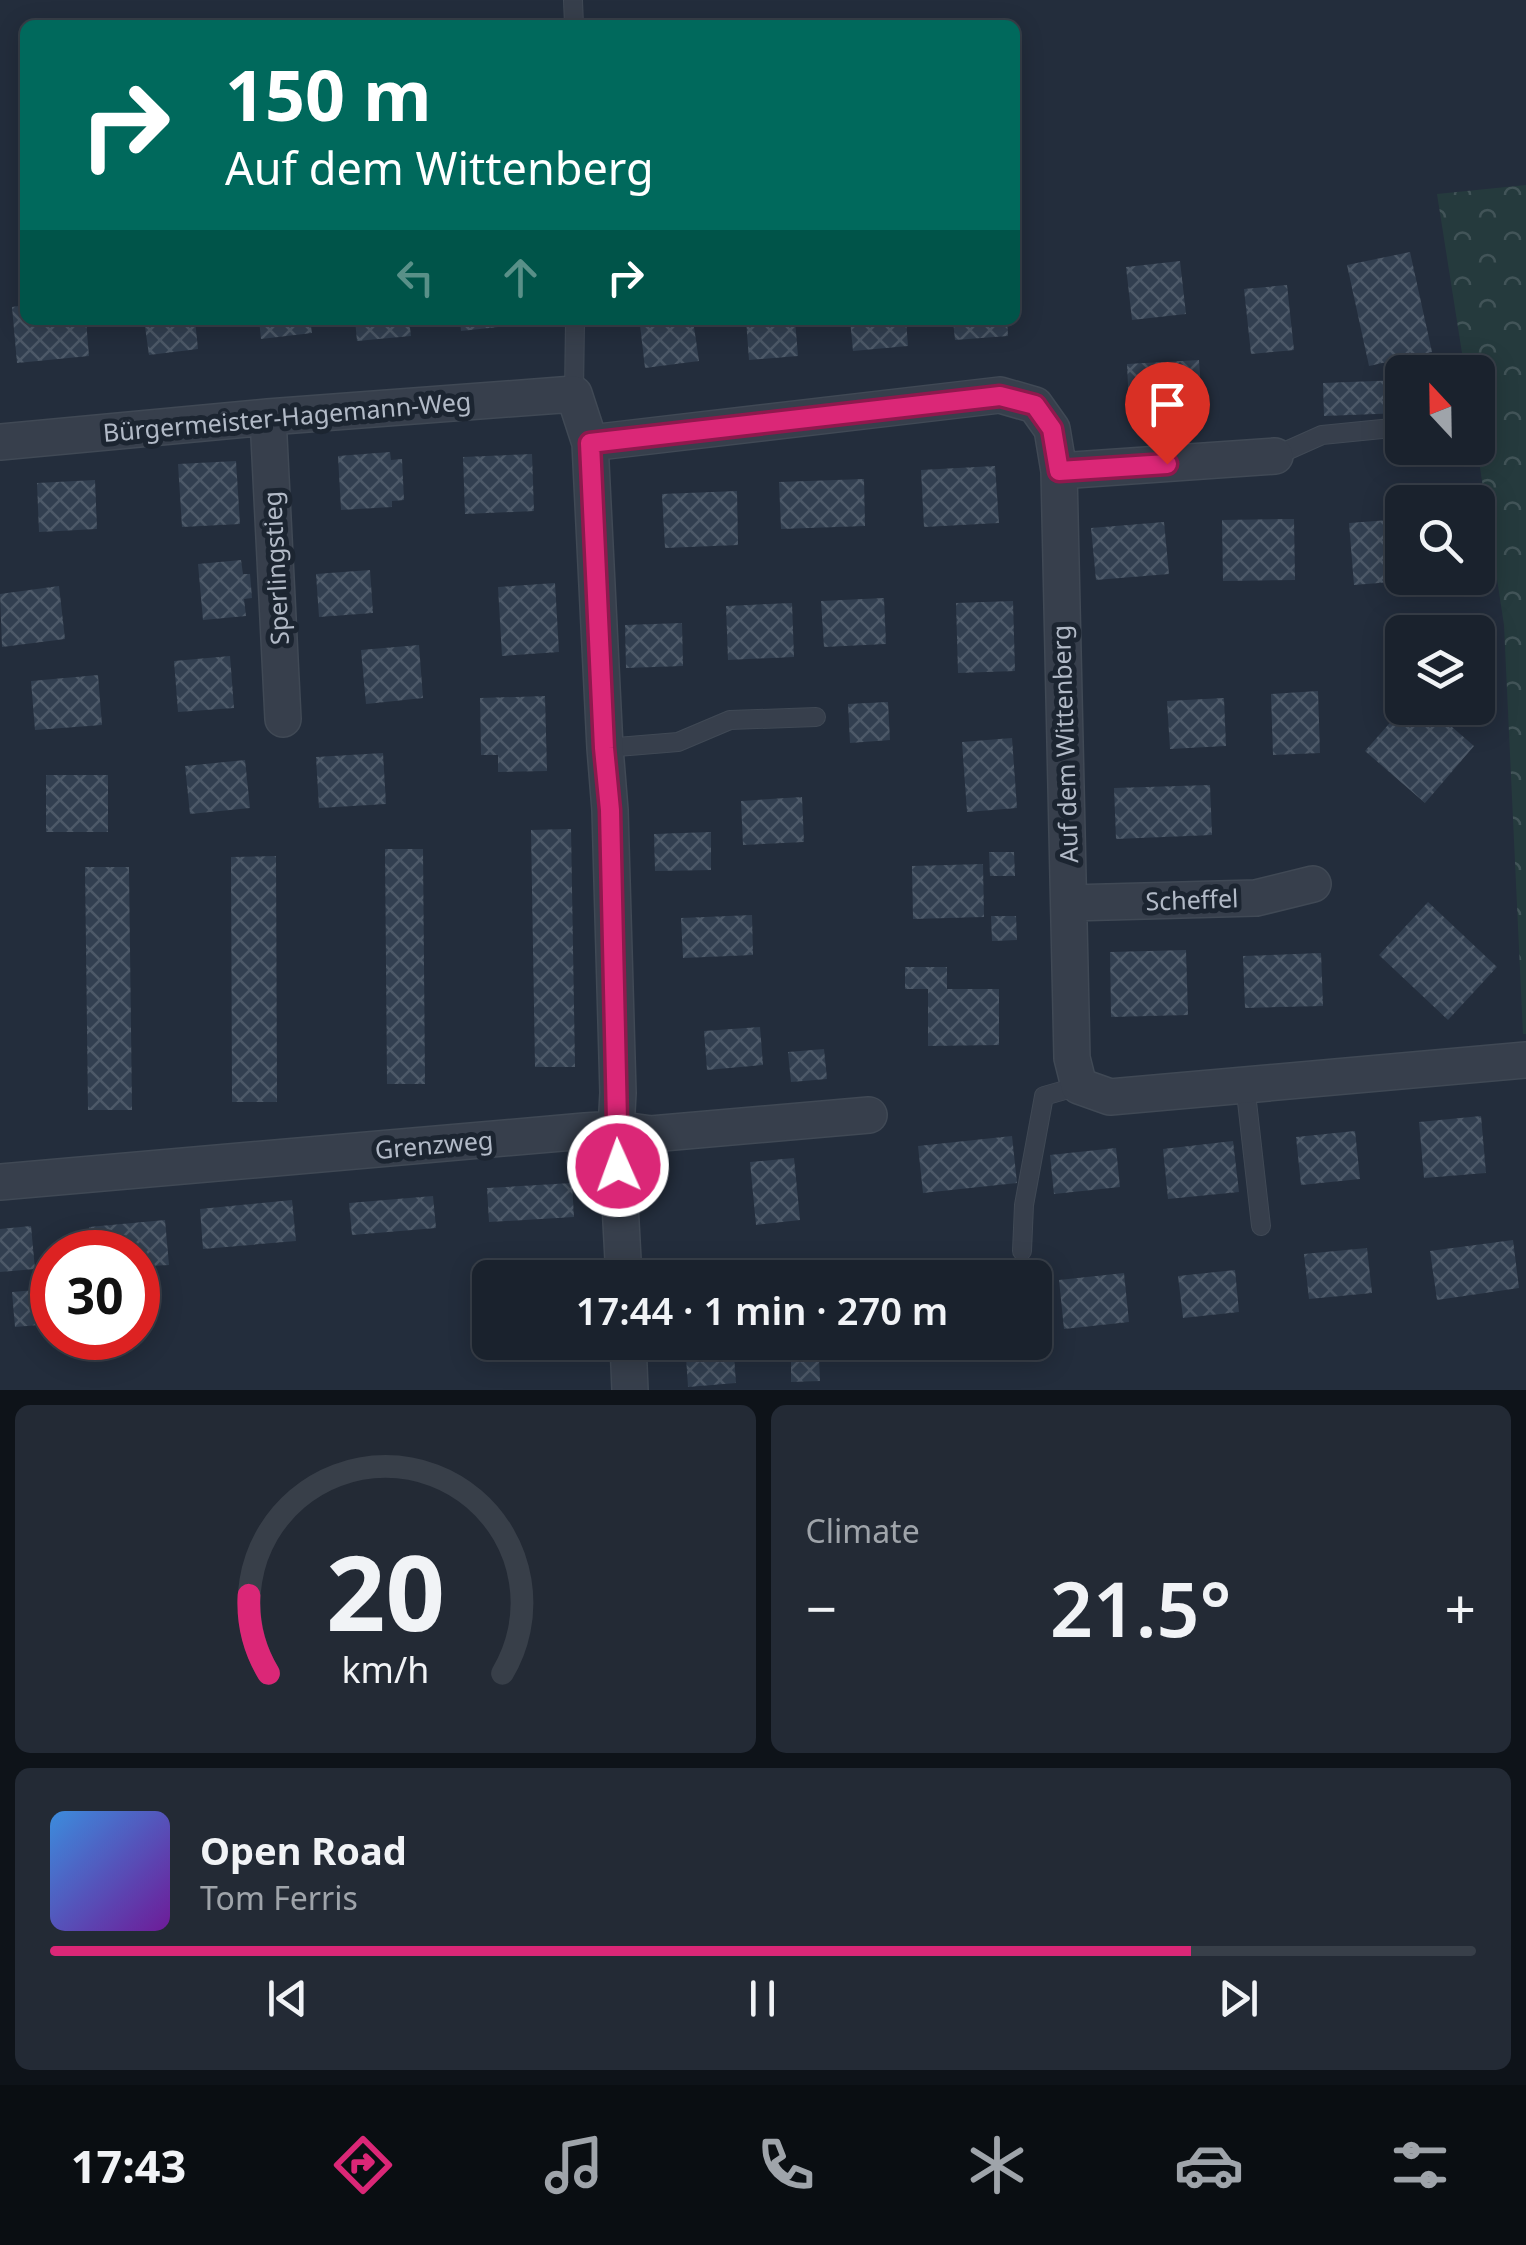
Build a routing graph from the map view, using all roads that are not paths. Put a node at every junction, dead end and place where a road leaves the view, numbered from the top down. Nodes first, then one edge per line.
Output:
1 (575, 325) edge
2 (574, 394) junction
3 (268, 417) junction
4 (1385, 429) edge
5 (0, 442) edge
6 (590, 443) junction
7 (1275, 456) joint
8 (1059, 471) junction
9 (816, 717) dead end
10 (283, 719) dead end
11 (604, 748) junction
12 (1314, 884) dead end
13 (1070, 903) junction
14 (1526, 1060) edge
15 (1245, 1084) junction
16 (1078, 1086) junction
17 (868, 1116) dead end
18 (616, 1129) junction
19 (0, 1182) edge
20 (1261, 1226) dead end
21 (1022, 1251) dead end
22 (623, 1260) edge
23 (629, 1360) edge
24 (630, 1390) edge

1 - 2 lane
2 - 3 street, Bürgermeister-Hagemann-Weg
2 - 6 street
3 - 5 street, Bürgermeister-Hagemann-Weg
3 - 10 street, Sperlingstieg
4 - 7 lane
6 - 8 street, Auf dem Wittenberg
6 - 11 street
7 - 8 street
8 - 13 street, Auf dem Wittenberg
9 - 11 lane
11 - 18 street
12 - 13 street, Scheffel
13 - 16 street, Auf dem Wittenberg
14 - 15 street
15 - 16 street
15 - 20 lane
16 - 21 lane
17 - 18 street, Grenzweg
18 - 19 street, Grenzweg
18 - 22 street
23 - 24 street

